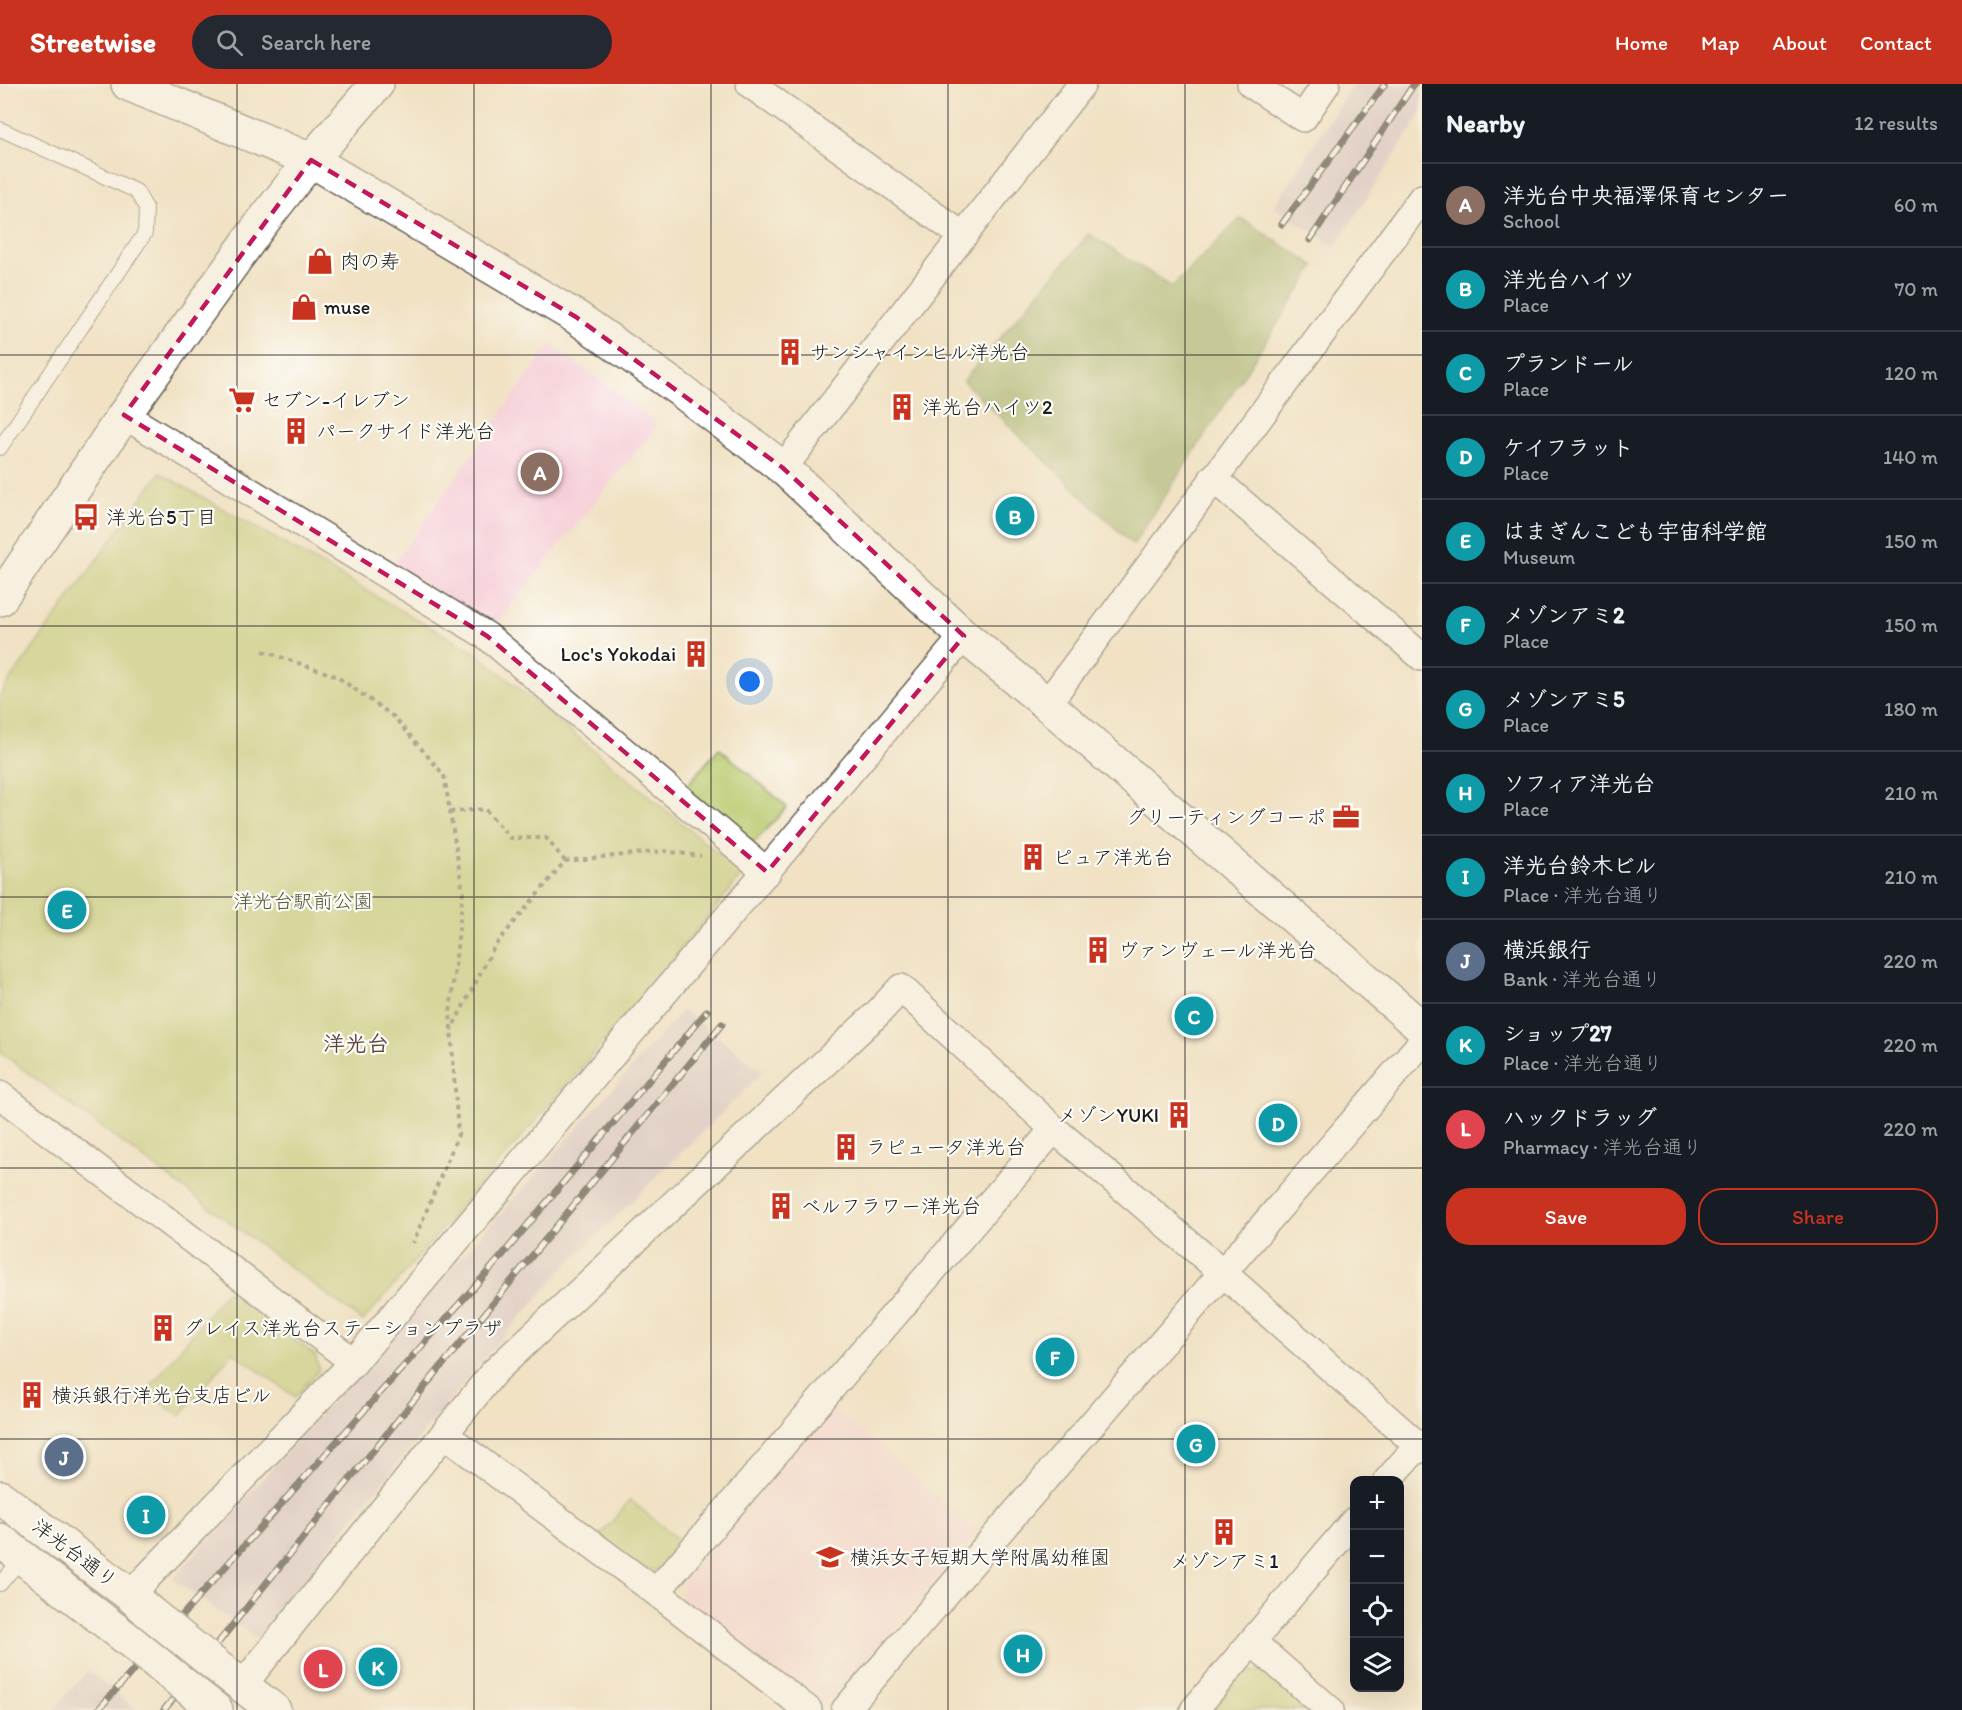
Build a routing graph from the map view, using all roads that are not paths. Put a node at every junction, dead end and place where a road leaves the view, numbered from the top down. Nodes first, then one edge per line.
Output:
1 (128, 84) edge
2 (377, 84) edge
3 (750, 84) edge
4 (1082, 84) edge
5 (1251, 84) edge
6 (1326, 84) edge
7 (0, 129) edge
8 (311, 160) junction
9 (1417, 217) edge
10 (963, 236) junction
11 (124, 415) junction
12 (0, 448) edge
13 (783, 468) junction
14 (1213, 478) junction
15 (0, 599) edge
16 (964, 636) junction
17 (1422, 657) edge
18 (1047, 704) junction
19 (767, 872) junction
20 (1422, 1028) edge
21 (1422, 1042) edge
22 (0, 1095) edge
23 (1054, 1129) junction
24 (1222, 1272) junction
25 (354, 1362) junction
26 (445, 1435) junction
27 (1420, 1448) edge
28 (1392, 1476) edge
29 (0, 1497) edge
30 (1350, 1526) edge
31 (27, 1542) edge
32 (0, 1584) edge
33 (656, 1592) junction
34 (139, 1603) junction
35 (1252, 1642) junction
36 (242, 1686) junction
37 (204, 1701) edge
38 (274, 1710) edge
39 (808, 1710) edge
40 (845, 1710) edge
41 (1194, 1710) edge
42 (1330, 1710) edge

1 - 8 street
2 - 8 street
3 - 10 street
4 - 10 street
5 - 6 street
7 - 12 lane
8 - 11 street
8 - 13 street
9 - 14 street
10 - 13 street
11 - 15 street
11 - 19 street
13 - 16 street
14 - 17 street
14 - 18 street
16 - 18 street
16 - 19 street
18 - 20 street
19 - 25 street
21 - 24 street
22 - 25 street
23 - 24 street
23 - 26 street
23 - 33 street
24 - 27 street
24 - 40 street
25 - 34 street
26 - 33 street
26 - 36 street
27 - 28 street
29 - 31 street, 洋光台通り
30 - 35 street
31 - 32 lane
31 - 34 street, 洋光台通り
31 - 37 street, 洋光台通り, bridge
33 - 39 street
34 - 36 street, 洋光台通り, bridge
35 - 41 street
35 - 42 street
36 - 38 street

